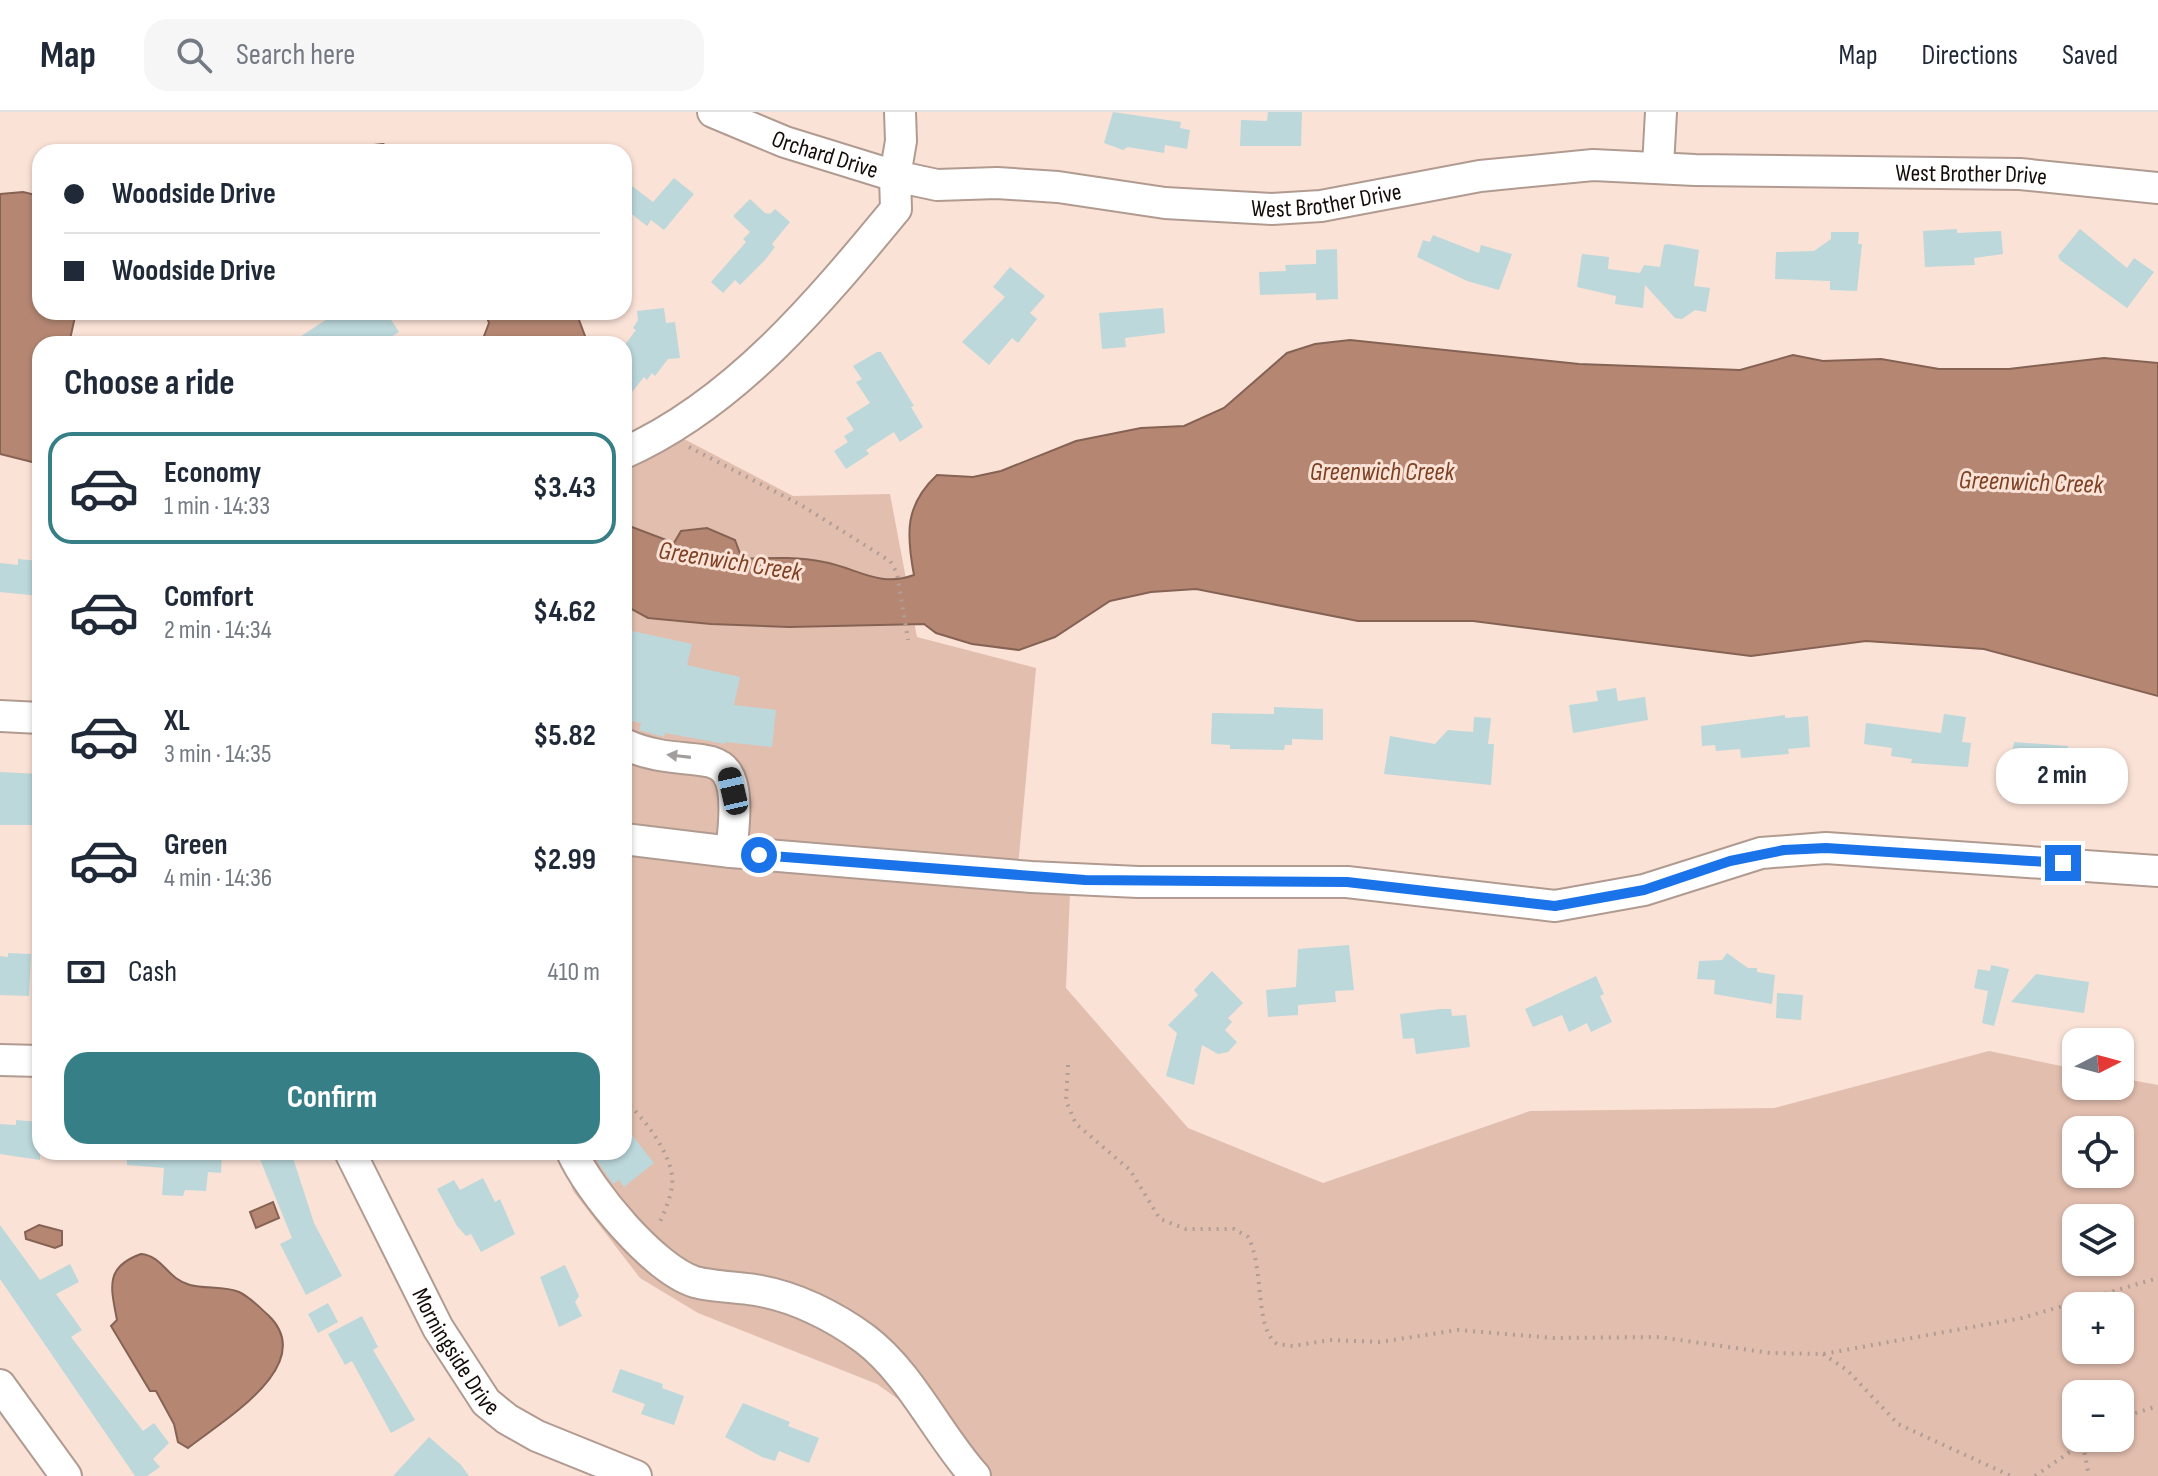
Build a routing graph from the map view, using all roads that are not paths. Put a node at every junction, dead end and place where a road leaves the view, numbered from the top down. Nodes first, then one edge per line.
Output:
1 (713, 112) edge
2 (900, 112) edge
3 (1661, 112) edge
4 (1658, 166) junction
5 (895, 176) junction
6 (2158, 188) edge
7 (632, 449) edge
8 (0, 716) edge
9 (32, 718) edge
10 (632, 748) edge
11 (632, 840) edge
12 (731, 852) junction
13 (2158, 871) edge
14 (0, 1060) edge
15 (32, 1061) edge
16 (354, 1160) edge
17 (576, 1160) edge
18 (0, 1385) edge
19 (66, 1476) edge
20 (636, 1476) edge
21 (975, 1476) edge

1 - 5 street, Orchard Drive
2 - 5 street
3 - 4 street
4 - 5 street, West Brother Drive
4 - 6 street, West Brother Drive
5 - 7 street
8 - 9 street
12 -> 10 street
11 - 12 street
12 - 13 street
14 - 15 street
16 - 20 street, Morningside Drive
17 - 21 street
18 - 19 street

